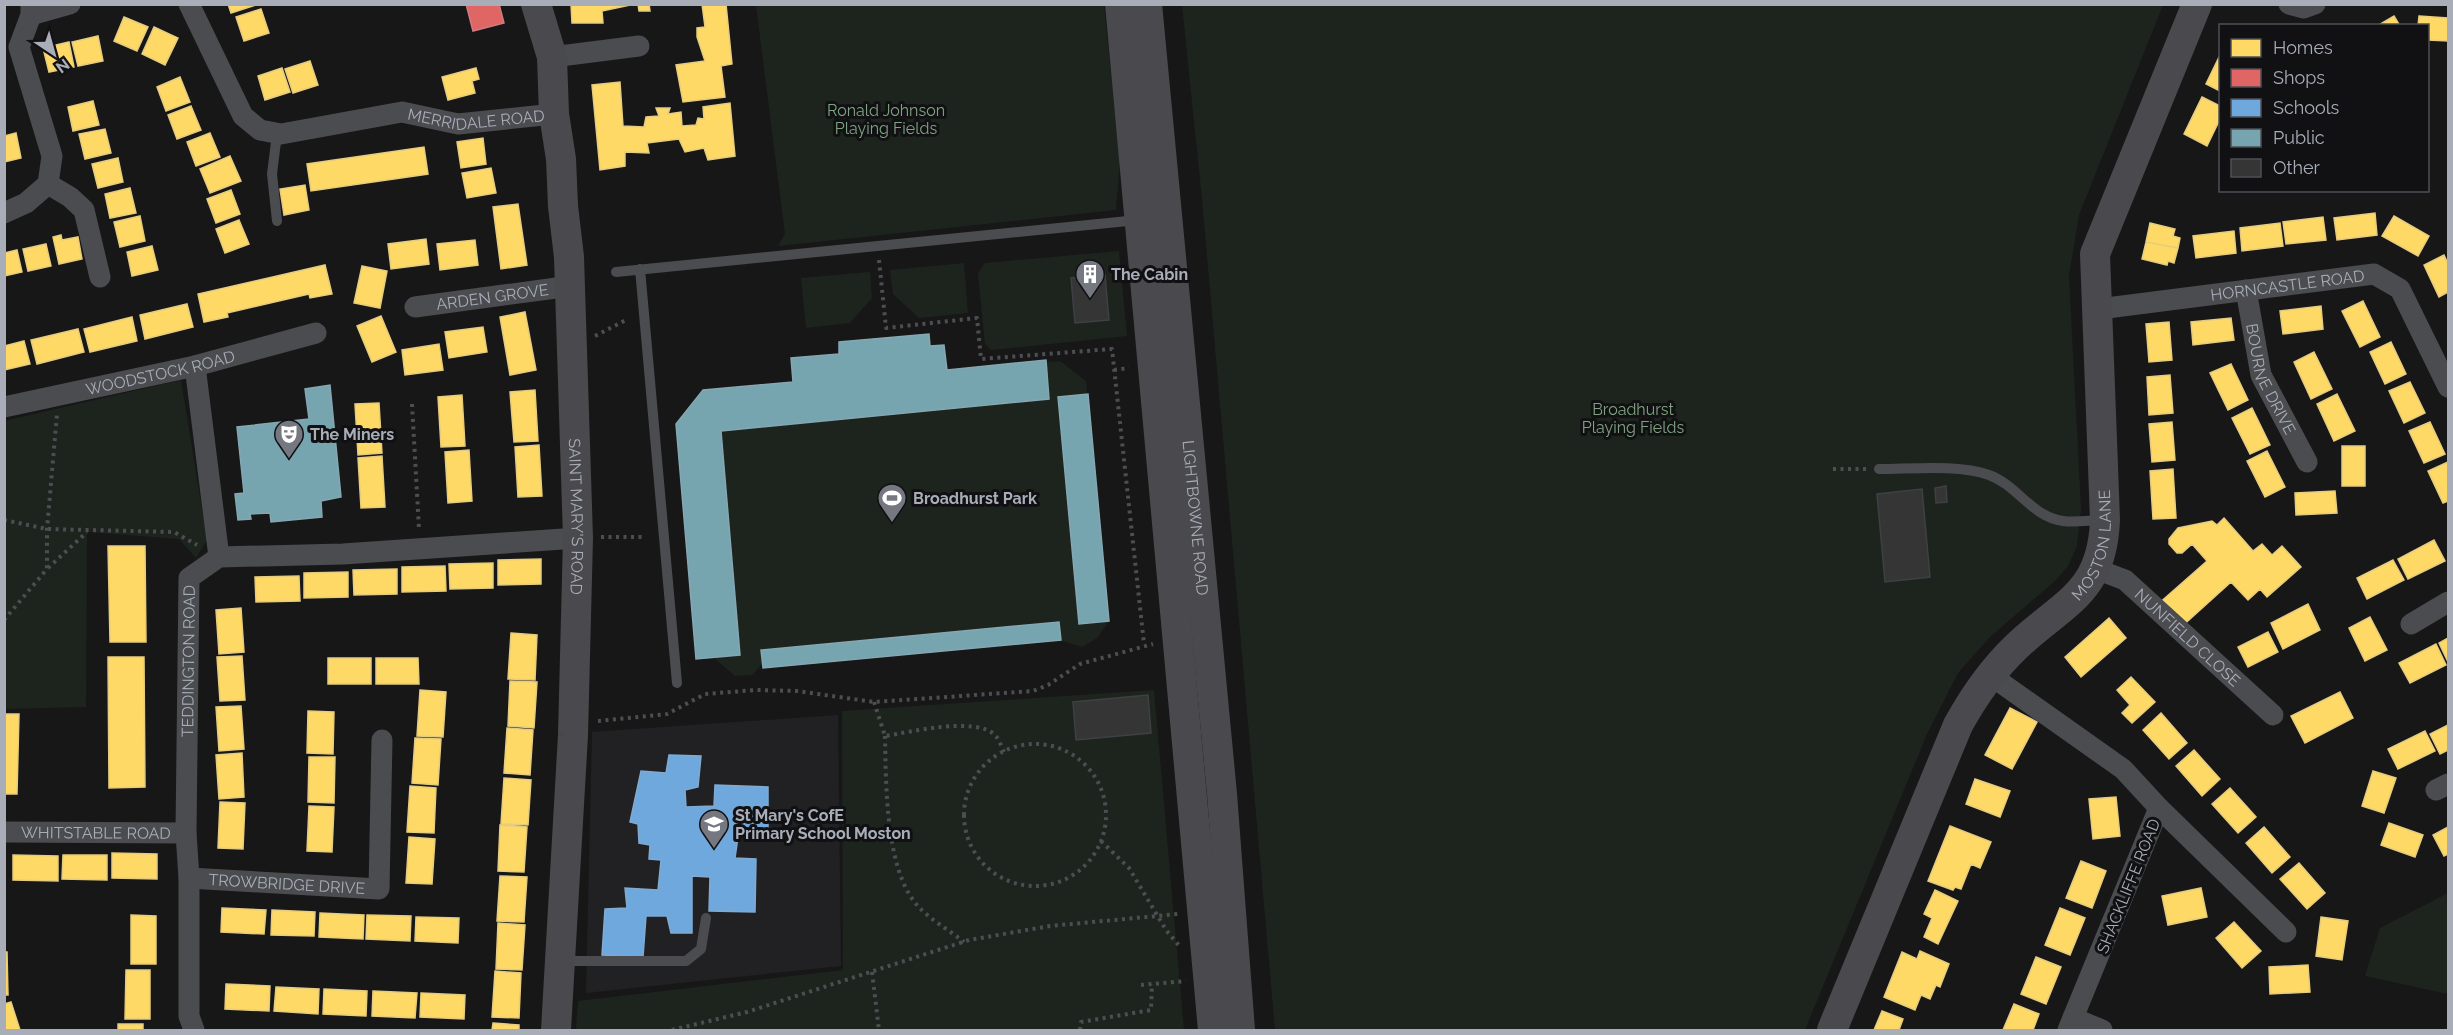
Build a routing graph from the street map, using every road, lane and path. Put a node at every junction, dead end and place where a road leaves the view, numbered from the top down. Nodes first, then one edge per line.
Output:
1 (70, 4) edge
2 (189, 4) edge
3 (536, 4) edge
4 (1120, 4) edge
5 (1147, 4) edge
6 (2198, 4) edge
7 (31, 10) edge
8 (639, 46) dead end
9 (552, 57) junction
10 (554, 114) junction
11 (277, 134) junction
12 (48, 184) junction
13 (4, 213) edge
14 (1154, 218) junction
15 (277, 221) dead end
16 (878, 248) junction
17 (640, 269) junction
18 (616, 272) dead end
19 (100, 277) dead end
20 (571, 286) junction
21 (2247, 290) junction
22 (415, 307) dead end
23 (2099, 309) junction
24 (626, 320) dead end
25 (316, 333) dead end
26 (573, 337) junction
27 (195, 366) junction
28 (2448, 387) edge
29 (59, 395) junction
30 (412, 404) dead end
31 (4, 407) edge
32 (2307, 462) dead end
33 (1833, 469) dead end
34 (1879, 469) joint
35 (4, 520) edge
36 (2105, 520) junction
37 (47, 529) junction
38 (87, 532) dead end
39 (645, 537) dead end
40 (578, 538) junction
41 (421, 549) junction
42 (219, 557) junction
43 (47, 569) junction
44 (2096, 569) junction
45 (2448, 602) edge
46 (4, 620) edge
47 (2410, 624) dead end
48 (1177, 641) junction
49 (1143, 644) junction
50 (1990, 675) junction
51 (677, 683) dead end
52 (874, 702) junction
53 (2273, 716) dead end
54 (573, 723) junction
55 (885, 736) junction
56 (382, 740) dead end
57 (1004, 752) junction
58 (2159, 808) junction
59 (4, 832) edge
60 (186, 833) junction
61 (1101, 841) junction
62 (189, 878) junction
63 (1158, 917) junction
64 (706, 918) dead end
65 (2286, 932) dead end
66 (964, 942) junction
67 (560, 961) junction
68 (872, 971) junction
69 (1208, 980) junction
70 (1152, 984) junction
71 (1141, 985) dead end
72 (2071, 1024) edge
73 (194, 1030) edge
74 (556, 1030) edge
75 (672, 1030) edge
76 (879, 1030) edge
77 (1080, 1030) edge
78 (1213, 1030) edge
79 (1240, 1030) edge
80 (1832, 1030) edge
81 (2102, 1030) edge

1 - 7 street
2 - 11 street
3 - 9 street, SAINT MARY'S ROAD
4 - 14 street, LIGHTBOWNE ROAD
5 - 14 street, LIGHTBOWNE ROAD
6 - 23 street, MOSTON LANE
7 - 12 street
8 - 9 street
9 - 10 street, SAINT MARY'S ROAD
10 - 11 street, MERRIDALE ROAD
10 - 20 street, SAINT MARY'S ROAD
11 - 15 lane
12 - 13 street
12 - 19 street
14 - 16 lane
14 - 48 street, LIGHTBOWNE ROAD
14 - 79 street, LIGHTBOWNE ROAD
16 - 17 lane
16 - 49 path
17 - 18 lane
17 - 51 lane
20 - 22 street, ARDEN GROVE
20 - 26 street, SAINT MARY'S ROAD
21 - 23 street, HORNCASTLE ROAD
21 - 28 street, HORNCASTLE ROAD
21 - 32 street, BOURNE DRIVE
23 - 36 street, MOSTON LANE
24 - 26 path
25 - 27 street, WOODSTOCK ROAD
26 - 40 street, SAINT MARY'S ROAD
27 - 29 street, WOODSTOCK ROAD
27 - 42 street
29 - 31 street, WOODSTOCK ROAD
29 - 37 path
30 - 41 path
33 - 34 path
34 - 36 lane
35 - 37 path
36 - 44 street, MOSTON LANE
37 - 42 path
37 - 43 path
38 - 43 path
39 - 40 path
40 - 41 street
40 - 54 street, SAINT MARY'S ROAD
41 - 42 street
42 - 60 street, TEDDINGTON ROAD
43 - 46 path
44 - 50 street, MOSTON LANE
44 - 53 street, NUNFIELD CLOSE
45 - 47 street
48 - 49 path
48 - 69 street, LIGHTBOWNE ROAD
49 - 52 path
50 - 58 street, SHACKLIFFE ROAD
50 - 80 street, MOSTON LANE
52 - 54 path
52 - 55 path
54 - 67 street, SAINT MARY'S ROAD
55 - 57 path
55 - 66 path
56 - 62 street, TROWBRIDGE DRIVE
57 - 61 path
57 - 61 path
58 - 65 street
58 - 72 street, SHACKLIFFE ROAD
59 - 60 street, WHITSTABLE ROAD
60 - 62 street, TEDDINGTON ROAD
61 - 63 path
62 - 73 street, TEDDINGTON ROAD
63 - 66 path
63 - 69 path
64 - 67 lane
66 - 68 path
67 - 74 street, SAINT MARY'S ROAD
68 - 75 path
68 - 76 path
69 - 70 path
69 - 78 street, LIGHTBOWNE ROAD
70 - 71 path
70 - 77 path
72 - 81 street

